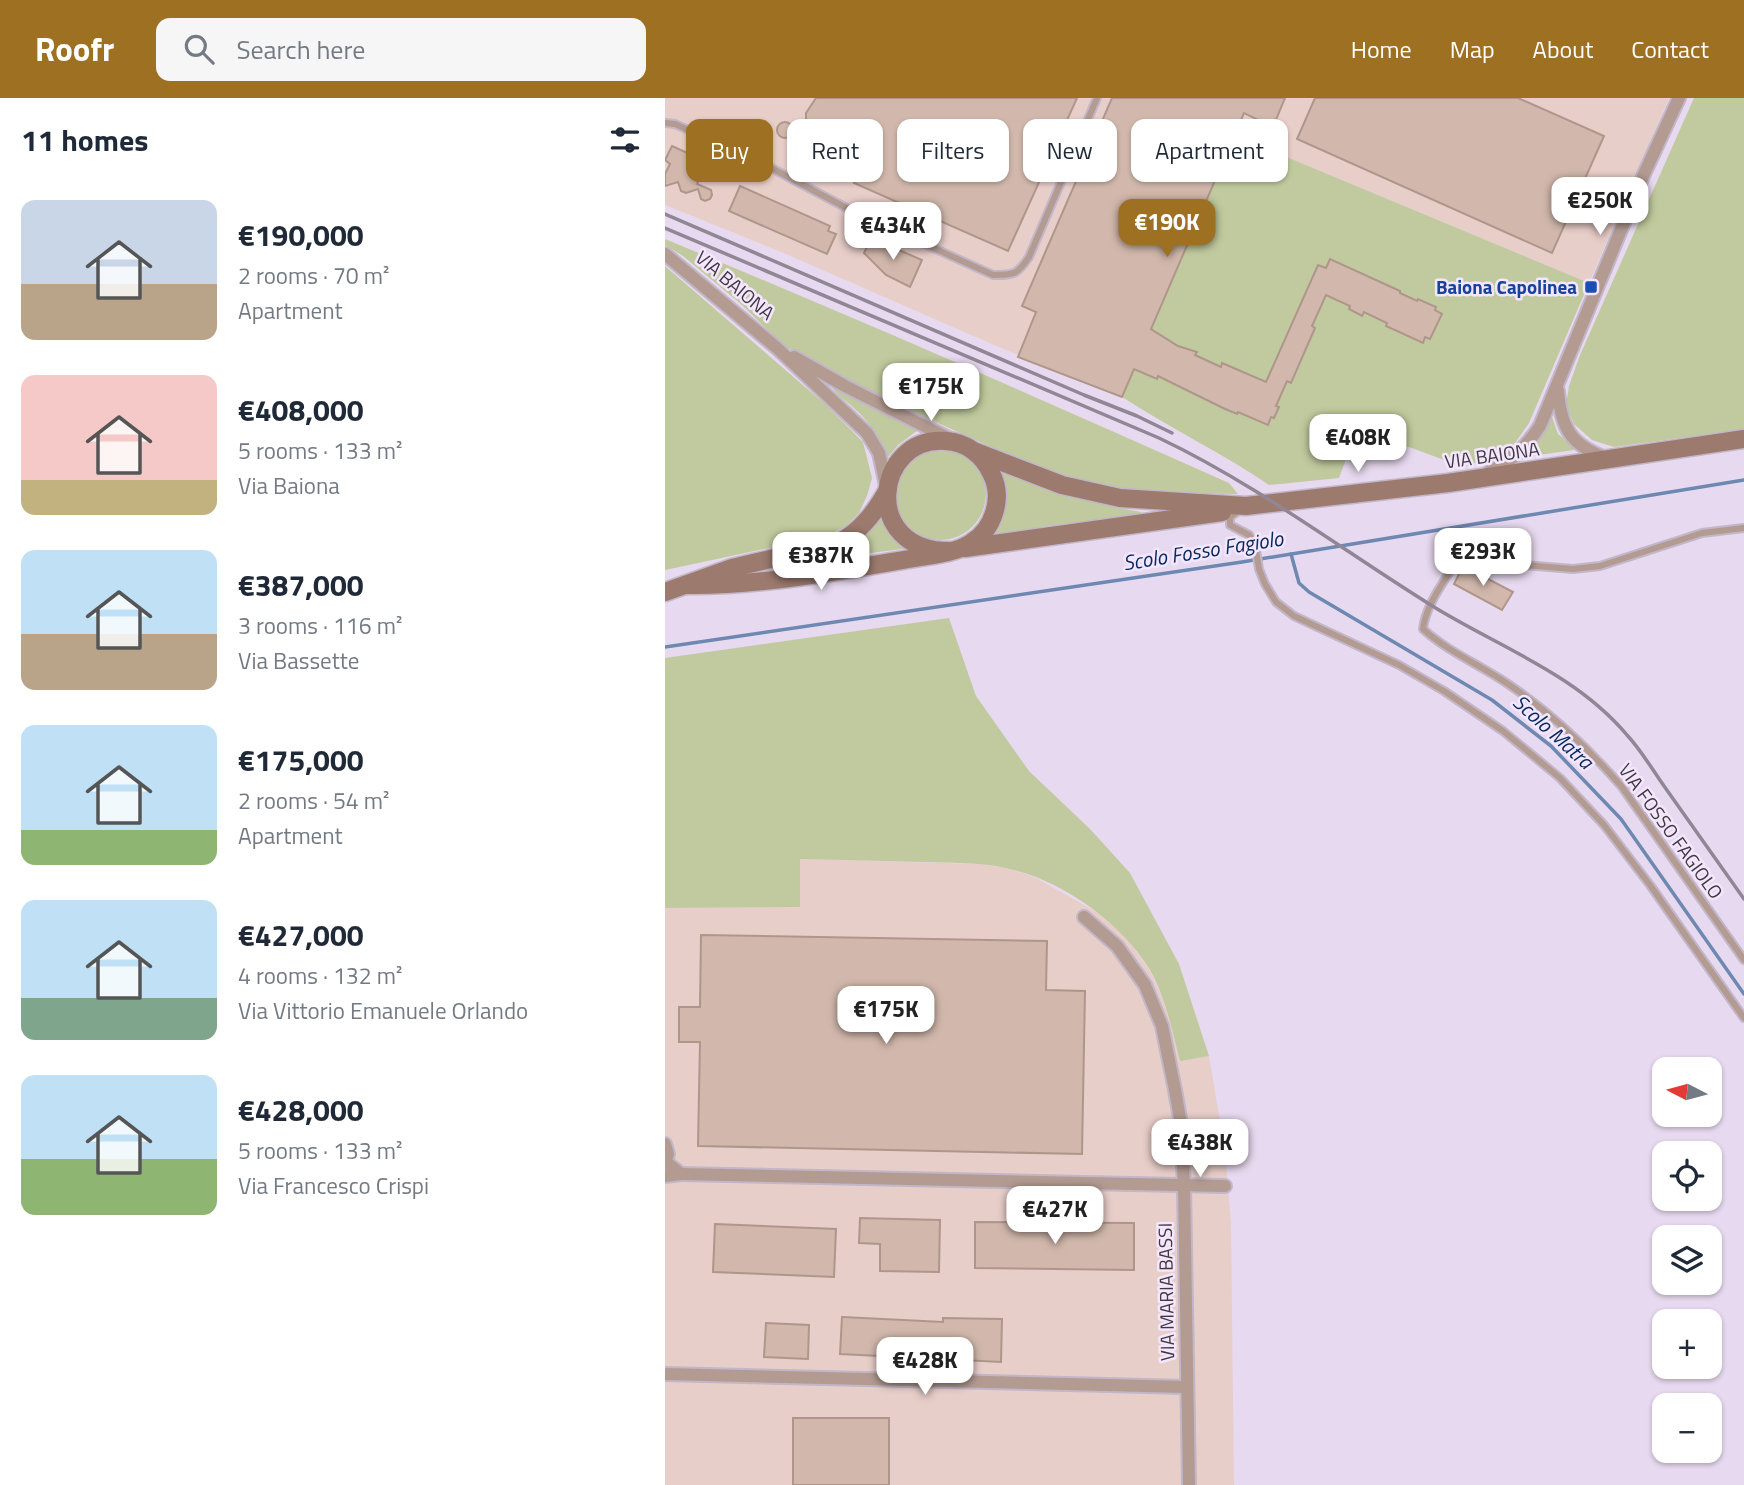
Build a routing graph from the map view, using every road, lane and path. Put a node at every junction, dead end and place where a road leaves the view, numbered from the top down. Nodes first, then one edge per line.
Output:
1 (1097, 98) edge
2 (1674, 99) edge
3 (665, 123) edge
4 (665, 254) edge
5 (778, 348) junction
6 (1557, 387) junction
7 (1744, 439) edge
8 (968, 448) junction
9 (1611, 460) junction
10 (1474, 479) junction
11 (886, 491) junction
12 (1246, 506) junction
13 (1744, 528) edge
14 (954, 550) junction
15 (687, 586) junction
16 (665, 592) edge
17 (1084, 917) dead end
18 (1744, 960) edge
19 (1744, 1018) edge
20 (665, 1144) edge
21 (666, 1162) edge
22 (681, 1174) junction
23 (665, 1176) edge
24 (1184, 1186) junction
25 (1225, 1186) dead end
26 (665, 1374) edge
27 (1186, 1387) junction
28 (1189, 1485) edge

1 - 3 lane
2 - 6 street
4 - 5 street, VIA BAIONA
5 - 8 street, VIA BAIONA
5 - 11 street, VIA BAIONA
6 - 9 street
6 - 10 street
7 - 9 main road, VIA BAIONA
8 - 11 main road
8 - 12 main road, VIA BAIONA
8 - 14 main road
9 - 10 main road, VIA BAIONA
10 - 12 main road, VIA BAIONA
11 - 14 main road
11 - 15 main road
12 - 14 main road, VIA BAIONA
12 - 19 lane
13 - 18 lane, VIA FOSSO FAGIOLO
14 - 15 main road
15 - 16 main road
17 - 24 street, VIA MARIA BASSI
20 - 21 street
21 - 22 street
22 - 23 street
22 - 24 street
24 - 25 street
24 - 27 street, VIA MARIA BASSI
26 - 27 street
27 - 28 street, VIA MARIA BASSI

